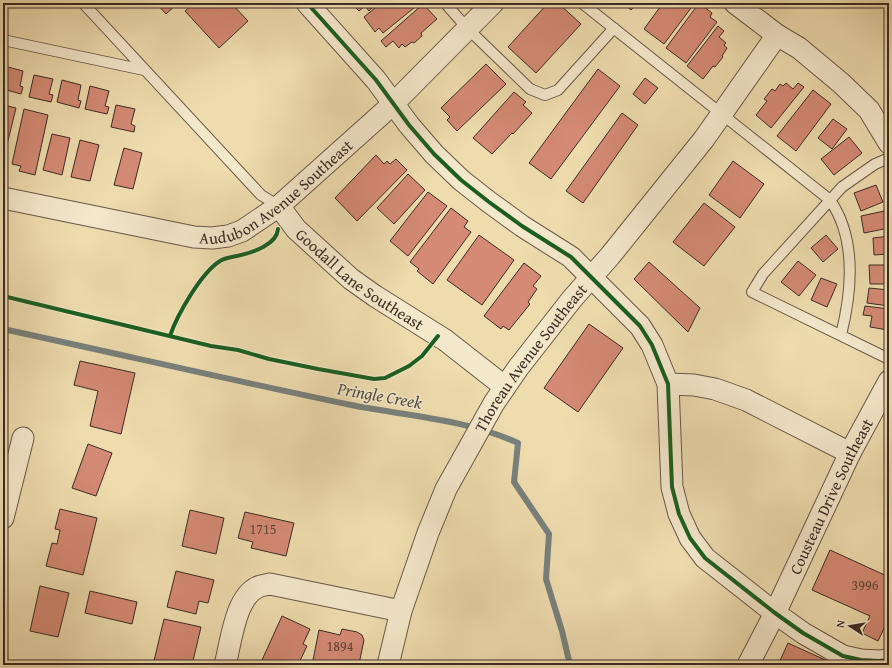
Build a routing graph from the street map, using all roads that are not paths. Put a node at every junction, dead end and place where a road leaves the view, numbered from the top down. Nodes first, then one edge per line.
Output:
1 (83, 3) edge
2 (306, 3) edge
3 (445, 3) edge
4 (493, 3) edge
5 (582, 3) edge
6 (735, 3) edge
7 (614, 28) junction
8 (468, 29) junction
9 (777, 35) junction
10 (3, 40) edge
11 (144, 70) junction
12 (393, 104) junction
13 (722, 113) junction
14 (889, 143) edge
15 (889, 158) edge
16 (3, 198) edge
17 (830, 200) junction
18 (280, 206) junction
19 (591, 276) junction
20 (841, 335) junction
21 (889, 359) edge
22 (889, 380) edge
23 (668, 384) junction
24 (499, 395) junction
25 (23, 438) dead end
26 (850, 453) junction
27 (3, 518) edge
28 (401, 611) junction
29 (775, 613) junction
30 (889, 660) edge
31 (225, 665) edge
32 (388, 665) edge
33 (748, 665) edge

1 - 11 lane
2 - 12 street
3 - 8 lane
4 - 8 street, Audubon Avenue Southeast
5 - 7 lane
6 - 9 street
7 - 8 lane
7 - 13 lane
8 - 12 street, Audubon Avenue Southeast
9 - 13 street, Thoreau Avenue Southeast
9 - 14 street
10 - 11 lane
11 - 18 lane
12 - 18 street, Audubon Avenue Southeast
12 - 19 street
13 - 17 lane
13 - 19 street, Thoreau Avenue Southeast
15 - 17 lane
16 - 18 street, Audubon Avenue Southeast
17 - 20 lane
17 - 20 lane
18 - 24 street, Goodall Lane Southeast
19 - 23 street
19 - 24 street, Thoreau Avenue Southeast
20 - 21 lane
22 - 26 street, Cousteau Drive Southeast
23 - 26 street
23 - 29 street
24 - 28 street, Thoreau Avenue Southeast
25 - 27 street
26 - 29 street, Cousteau Drive Southeast
28 - 31 street
28 - 32 street, Thoreau Avenue Southeast
29 - 30 street
29 - 33 street, Cousteau Drive Southeast

